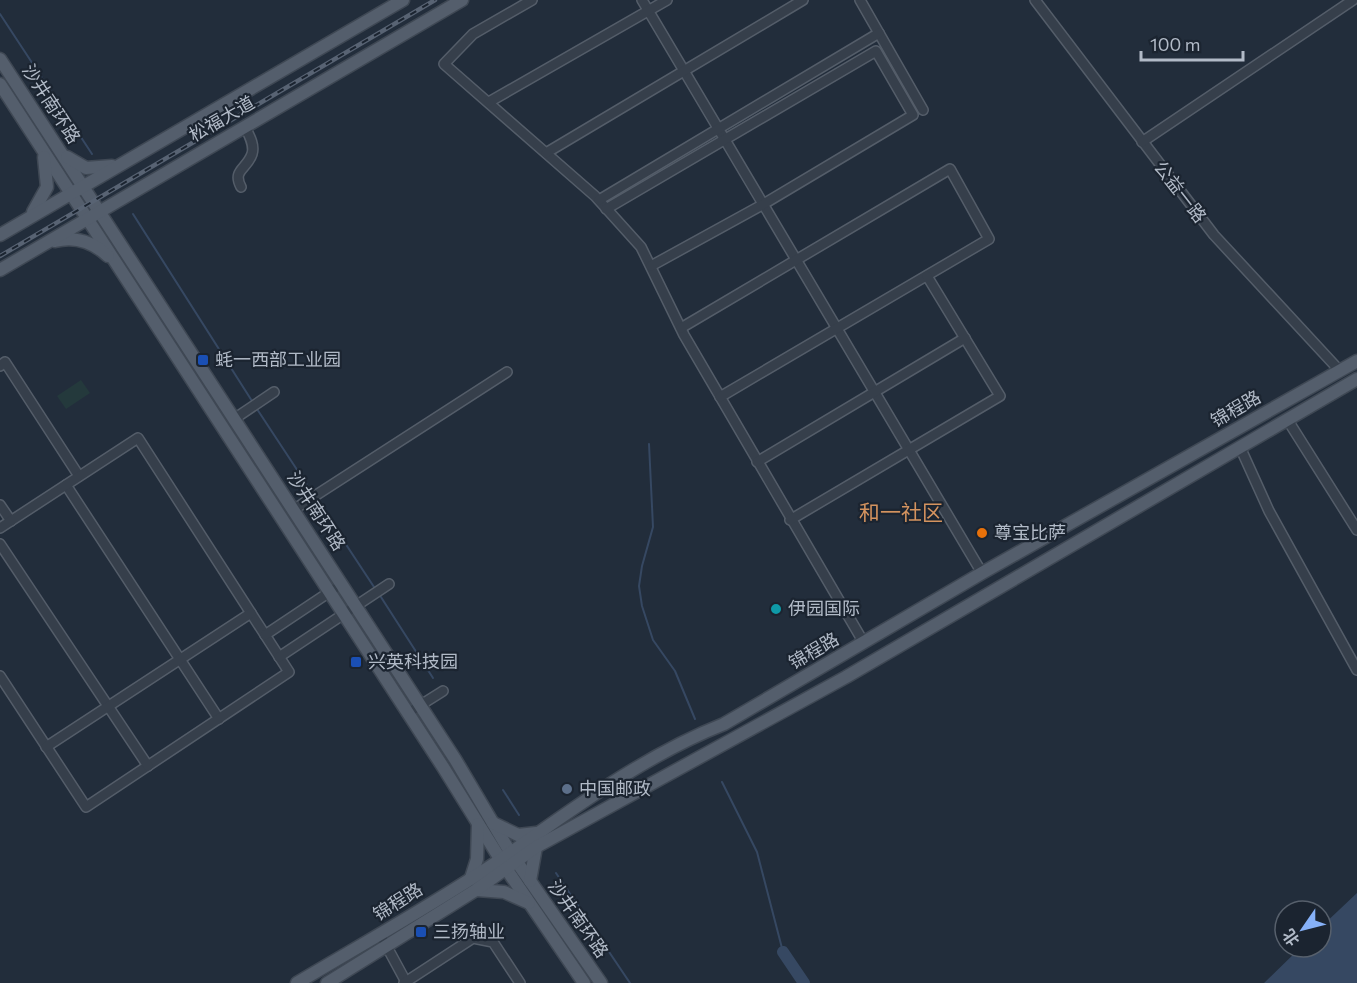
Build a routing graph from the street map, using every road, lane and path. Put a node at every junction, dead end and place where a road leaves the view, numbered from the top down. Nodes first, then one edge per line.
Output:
1 (403, 0) edge
2 (462, 0) edge
3 (532, 0) edge
4 (642, 0) edge
5 (667, 0) edge
6 (803, 0) edge
7 (860, 0) edge
8 (1035, 0) edge
9 (1353, 0) edge
10 (649, 10) junction
11 (879, 33) junction
12 (0, 59) edge
13 (684, 70) junction
14 (0, 84) edge
15 (489, 102) junction
16 (923, 110) dead end
17 (245, 127) junction
18 (718, 129) junction
19 (724, 138) junction
20 (1142, 142) junction
21 (57, 146) junction
22 (41, 147) junction
23 (546, 153) junction
24 (127, 161) junction
25 (83, 187) junction
26 (241, 187) dead end
27 (133, 192) junction
28 (71, 193) junction
29 (598, 200) junction
30 (762, 205) junction
31 (606, 208) junction
32 (99, 212) junction
33 (87, 219) junction
34 (26, 220) junction
35 (0, 235) edge
36 (121, 245) junction
37 (40, 247) junction
38 (796, 261) junction
39 (651, 266) junction
40 (0, 270) edge
41 (121, 271) junction
42 (927, 276) junction
43 (681, 328) junction
44 (838, 328) junction
45 (964, 338) junction
46 (1357, 361) edge
47 (0, 366) edge
48 (1340, 371) junction
49 (507, 372) dead end
50 (1357, 379) edge
51 (274, 392) dead end
52 (876, 392) junction
53 (720, 398) junction
54 (234, 419) junction
55 (1287, 419) junction
56 (1240, 447) junction
57 (910, 449) junction
58 (757, 462) junction
59 (79, 476) junction
60 (66, 485) junction
61 (0, 505) edge
62 (293, 510) junction
63 (790, 520) junction
64 (11, 521) junction
65 (0, 528) edge
66 (1357, 530) edge
67 (0, 544) edge
68 (987, 570) junction
69 (341, 584) junction
70 (389, 584) dead end
71 (1003, 585) junction
72 (330, 591) junction
73 (356, 607) junction
74 (251, 613) junction
75 (345, 614) junction
76 (265, 635) junction
77 (864, 643) junction
78 (279, 657) junction
79 (179, 658) junction
80 (1357, 670) edge
81 (0, 676) edge
82 (443, 691) dead end
83 (420, 705) junction
84 (107, 706) junction
85 (408, 713) junction
86 (219, 719) junction
87 (46, 747) junction
88 (148, 766) junction
89 (478, 823) junction
90 (492, 823) junction
91 (537, 832) junction
92 (536, 847) junction
93 (508, 861) junction
94 (471, 878) junction
95 (530, 880) junction
96 (476, 890) junction
97 (529, 903) junction
98 (380, 934) junction
99 (387, 948) junction
100 (303, 982) edge
101 (327, 983) edge
102 (405, 983) edge
103 (520, 983) edge
104 (584, 983) edge
105 (601, 983) edge

1 - 24 main road, 松福大道
2 - 17 main road, 松福大道
3 - 15 street
4 - 10 street
5 - 10 street
6 - 13 street
7 - 11 street
8 - 20 street, 公益一路
9 - 20 street
10 - 13 street
10 - 15 street
11 - 16 street
11 - 18 street
12 - 21 main road, 沙井南环路
13 - 18 street
13 - 23 street
14 - 22 main road, 沙井南环路
15 - 23 street
17 - 26 street
17 - 27 main road, 松福大道
18 - 19 street
18 - 29 street
19 - 30 street
19 - 30 street
19 - 31 street
20 - 48 street, 公益一路
21 - 24 main road
21 - 25 main road, 沙井南环路
22 - 28 main road, 沙井南环路
22 - 34 main road
23 - 29 street
24 - 25 main road, 松福大道
25 - 28 main road, 松福大道
25 - 32 main road, 沙井南环路
27 - 32 main road, 松福大道
27 - 36 main road
28 - 33 main road, 沙井南环路
28 - 34 main road, 松福大道
29 - 31 street
30 - 38 street
30 - 39 street
31 - 39 street
32 - 33 main road, 松福大道
32 - 36 main road, 沙井南环路
33 - 37 main road, 松福大道
33 - 41 main road, 沙井南环路
34 - 35 main road, 松福大道
36 - 54 main road, 沙井南环路
37 - 40 main road, 松福大道
37 - 41 main road
38 - 42 street
38 - 43 street
38 - 44 street
39 - 43 street
41 - 72 main road, 沙井南环路
42 - 44 street
42 - 45 street
43 - 53 street
44 - 52 street
44 - 53 street
45 - 52 street
45 - 57 street
46 - 48 main road, 锦程路
47 - 59 street
48 - 68 main road, 锦程路
49 - 62 street
50 - 55 main road, 锦程路
51 - 54 street
52 - 57 street
52 - 58 street
53 - 58 street
54 - 62 main road, 沙井南环路
55 - 56 main road, 锦程路
55 - 66 street
56 - 71 main road, 锦程路
56 - 80 street
57 - 63 street
57 - 68 street
58 - 63 street
59 - 60 street
59 - 74 street
60 - 64 street
60 - 79 street
61 - 64 street
62 - 69 main road, 沙井南环路
63 - 77 street
64 - 65 street
67 - 84 street
68 - 71 main road
68 - 77 main road, 锦程路
69 - 72 street
69 - 73 main road, 沙井南环路
70 - 73 street
71 - 92 main road, 锦程路
72 - 75 main road, 沙井南环路
72 - 76 street
73 - 75 street
73 - 83 main road, 沙井南环路
74 - 76 street
74 - 79 street
75 - 78 street
75 - 85 main road, 沙井南环路
76 - 78 street
77 - 91 main road, 锦程路
78 - 86 street
79 - 84 street
79 - 86 street
81 - 87 street
82 - 83 street
83 - 85 street
83 - 90 main road, 沙井南环路
84 - 87 street
84 - 88 street
85 - 89 main road, 沙井南环路
86 - 88 street
87 - 88 street
89 - 93 main road, 沙井南环路
89 - 94 main road
90 - 91 main road
90 - 93 main road, 沙井南环路
91 - 93 main road, 锦程路
92 - 93 main road, 锦程路
92 - 95 main road
93 - 94 main road, 锦程路
93 - 95 main road, 沙井南环路
93 - 96 main road, 锦程路
93 - 97 main road, 沙井南环路
94 - 98 main road, 锦程路
95 - 105 main road, 沙井南环路
96 - 97 main road
96 - 99 main road, 锦程路
97 - 104 main road, 沙井南环路
98 - 99 street
98 - 100 main road, 锦程路
99 - 101 main road, 锦程路
99 - 102 street
102 - 103 street

